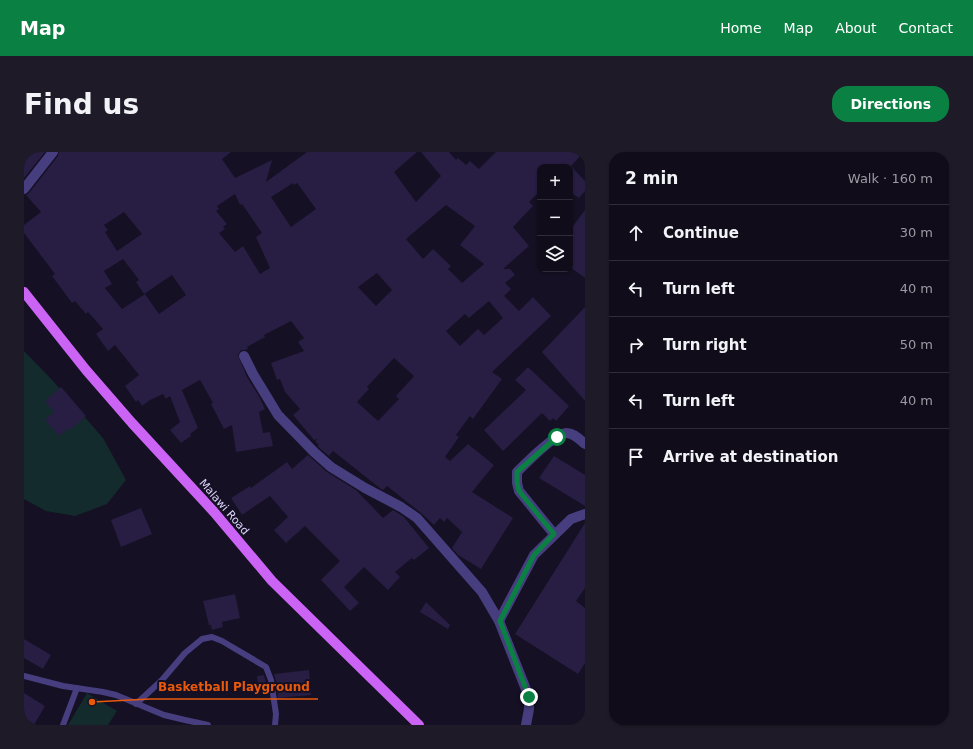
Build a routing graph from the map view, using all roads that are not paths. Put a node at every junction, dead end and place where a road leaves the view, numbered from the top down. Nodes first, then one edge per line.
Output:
1 (53, 152) edge
2 (24, 189) edge
3 (24, 292) edge
4 (244, 356) dead end
5 (585, 444) edge
6 (585, 514) edge
7 (554, 534) junction
8 (500, 621) junction
9 (24, 676) edge
10 (77, 688) junction
11 (136, 704) junction
12 (63, 725) edge
13 (208, 725) edge
14 (275, 725) edge
15 (419, 725) edge
16 (526, 725) edge

1 - 2 street
3 - 15 main road, Malawi Road
4 - 8 street
5 - 7 street
6 - 7 street
7 - 8 street
8 - 16 street
9 - 10 lane
10 - 11 lane
10 - 12 lane
11 - 13 lane
11 - 14 lane

